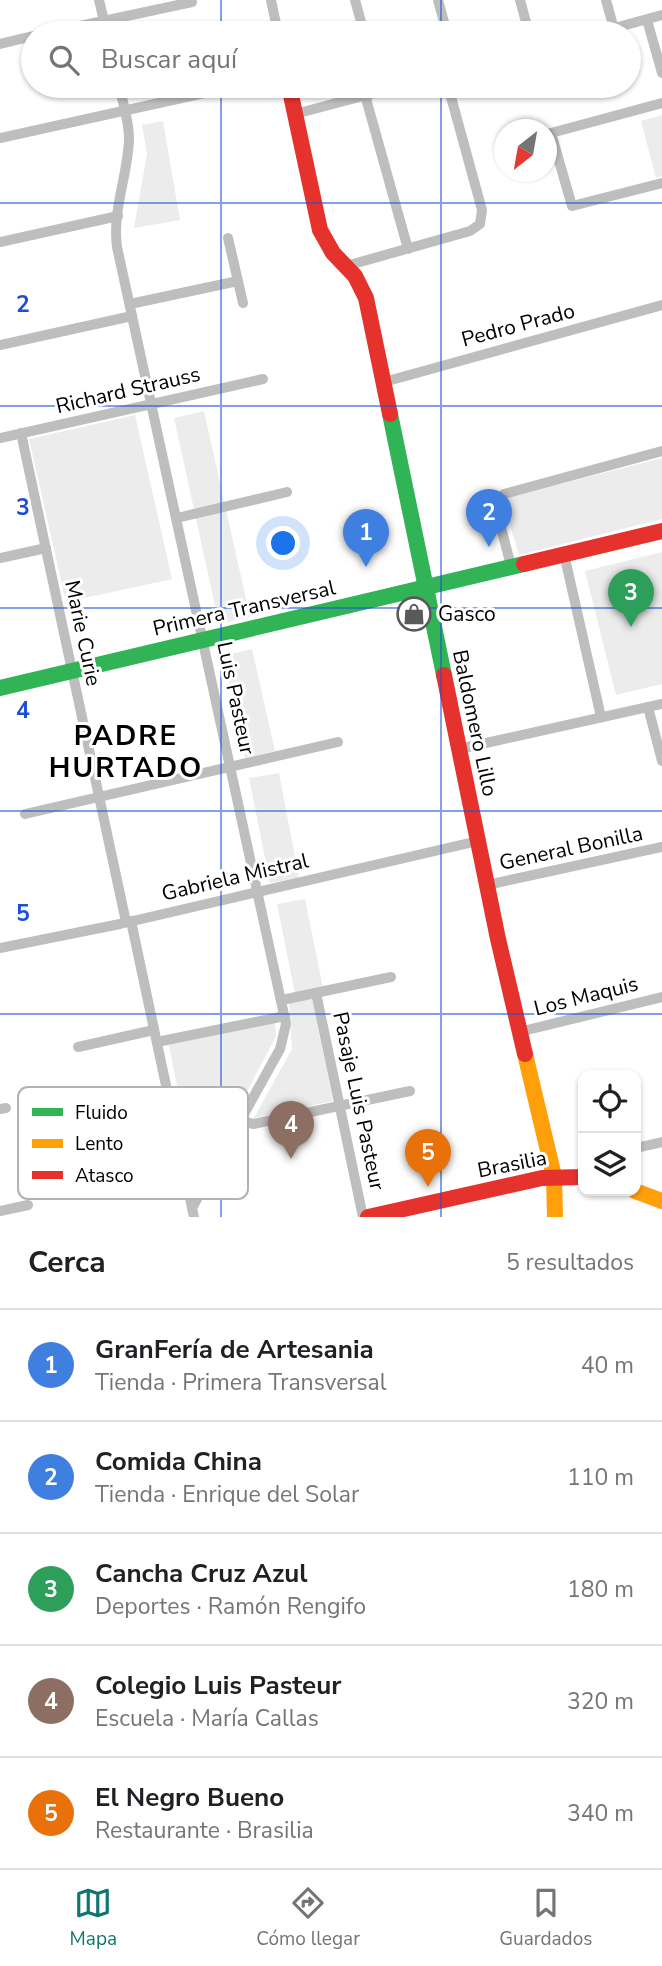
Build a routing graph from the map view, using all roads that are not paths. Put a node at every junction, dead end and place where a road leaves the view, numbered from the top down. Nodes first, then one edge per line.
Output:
1 (99, 0) edge
2 (271, 0) edge
3 (355, 0) edge
4 (438, 0) edge
5 (520, 0) edge
6 (606, 0) edge
7 (192, 2) edge
8 (662, 16) edge
9 (647, 20) junction
10 (104, 21) joint
11 (275, 21) edge
12 (361, 21) edge
13 (444, 21) edge
14 (526, 21) edge
15 (612, 21) edge
16 (641, 22) edge
17 (21, 39) edge
18 (0, 44) edge
19 (662, 73) edge
20 (122, 98) edge
21 (180, 98) edge
22 (292, 98) edge
23 (354, 98) edge
24 (366, 98) edge
25 (451, 98) edge
26 (662, 103) edge
27 (125, 110) junction
28 (295, 114) junction
29 (0, 138) edge
30 (662, 183) edge
31 (118, 216) junction
32 (228, 238) dead end
33 (0, 242) edge
34 (408, 249) junction
35 (346, 266) junction
36 (238, 281) junction
37 (243, 303) dead end
38 (662, 305) edge
39 (131, 310) junction
40 (0, 345) edge
41 (263, 379) dead end
42 (384, 382) junction
43 (152, 404) junction
44 (21, 433) junction
45 (0, 438) edge
46 (662, 450) edge
47 (287, 492) dead end
48 (177, 518) junction
49 (662, 531) edge
50 (46, 548) junction
51 (564, 554) junction
52 (0, 558) edge
53 (511, 566) junction
54 (425, 587) junction
55 (203, 639) junction
56 (72, 671) junction
57 (0, 688) edge
58 (662, 704) edge
59 (648, 707) junction
60 (601, 718) junction
61 (338, 742) dead end
62 (459, 749) junction
63 (662, 761) edge
64 (231, 766) junction
65 (99, 797) junction
66 (25, 814) dead end
67 (478, 841) junction
68 (662, 848) edge
69 (487, 886) junction
70 (258, 891) junction
71 (128, 921) junction
72 (0, 948) edge
73 (391, 977) dead end
74 (316, 993) junction
75 (662, 997) edge
76 (282, 1000) junction
77 (285, 1016) junction
78 (154, 1030) junction
79 (519, 1032) junction
80 (156, 1042) junction
81 (78, 1047) dead end
82 (166, 1087) edge
83 (410, 1091) dead end
84 (248, 1105) edge
85 (340, 1106) junction
86 (248, 1122) edge
87 (662, 1142) edge
88 (641, 1147) edge
89 (554, 1176) junction
90 (578, 1177) edge
91 (641, 1193) edge
92 (662, 1202) edge
93 (28, 1205) dead end
94 (0, 1211) edge
95 (422, 1211) edge
96 (366, 1217) edge
97 (555, 1217) edge

1 - 10 street
2 - 11 street
3 - 12 street
4 - 13 street
5 - 14 street
6 - 15 street
7 - 10 street
8 - 9 street
9 - 16 street
9 - 19 street
17 - 18 street
20 - 27 street, Luis Pasteur
21 - 27 street
22 - 28 street, Baldomero Lillo
23 - 28 street
24 - 34 street
25 - 34 street
26 - 30 street
27 - 29 street
27 - 31 street, Luis Pasteur
28 - 35 street, Baldomero Lillo
31 - 33 street
31 - 39 street, Luis Pasteur
32 - 36 street
34 - 35 street
35 - 42 street, Baldomero Lillo
36 - 37 street
36 - 39 street
38 - 42 street, Pedro Prado
39 - 40 street
39 - 43 street, Luis Pasteur
41 - 43 street, Richard Strauss
42 - 54 street, Baldomero Lillo
43 - 44 street, Richard Strauss
43 - 48 street, Luis Pasteur
44 - 45 street, Richard Strauss
44 - 50 street, Marie Curie
46 - 53 street
47 - 48 street
48 - 55 street, Luis Pasteur
49 - 51 street, Primera Transversal
50 - 52 street
50 - 56 street, Marie Curie
51 - 53 street, Primera Transversal
51 - 60 street
53 - 54 street, Primera Transversal
54 - 55 street, Primera Transversal
54 - 62 street, Baldomero Lillo
55 - 56 street, Primera Transversal
55 - 64 street, Luis Pasteur
56 - 57 street, Primera Transversal
56 - 65 street, Marie Curie
58 - 59 street
59 - 60 street
59 - 63 street
60 - 62 street
61 - 64 street
62 - 67 street, Baldomero Lillo
64 - 65 street
64 - 70 street, Luis Pasteur
65 - 66 street
65 - 71 street, Marie Curie
67 - 69 street, Baldomero Lillo
67 - 70 street, Gabriela Mistral
68 - 69 street, General Bonilla
69 - 79 street, Baldomero Lillo
70 - 71 street, Gabriela Mistral
70 - 76 street, Luis Pasteur
71 - 72 street, Gabriela Mistral
71 - 78 street, Marie Curie
73 - 74 street
74 - 76 street
74 - 85 street, Pasaje Luis Pasteur
75 - 79 street, Los Maquis
76 - 77 street, Luis Pasteur
77 - 80 street
77 - 84 street, Luis Pasteur
78 - 80 street, Marie Curie
78 - 81 street
79 - 89 street, Baldomero Lillo
80 - 82 street, Marie Curie
83 - 85 street
85 - 86 street
85 - 96 street, Pasaje Luis Pasteur
87 - 88 street
89 - 90 street, Brasilia
89 - 95 street, Brasilia
89 - 97 street, Baldomero Lillo
91 - 92 street
93 - 94 street
95 - 96 street, Brasilia

